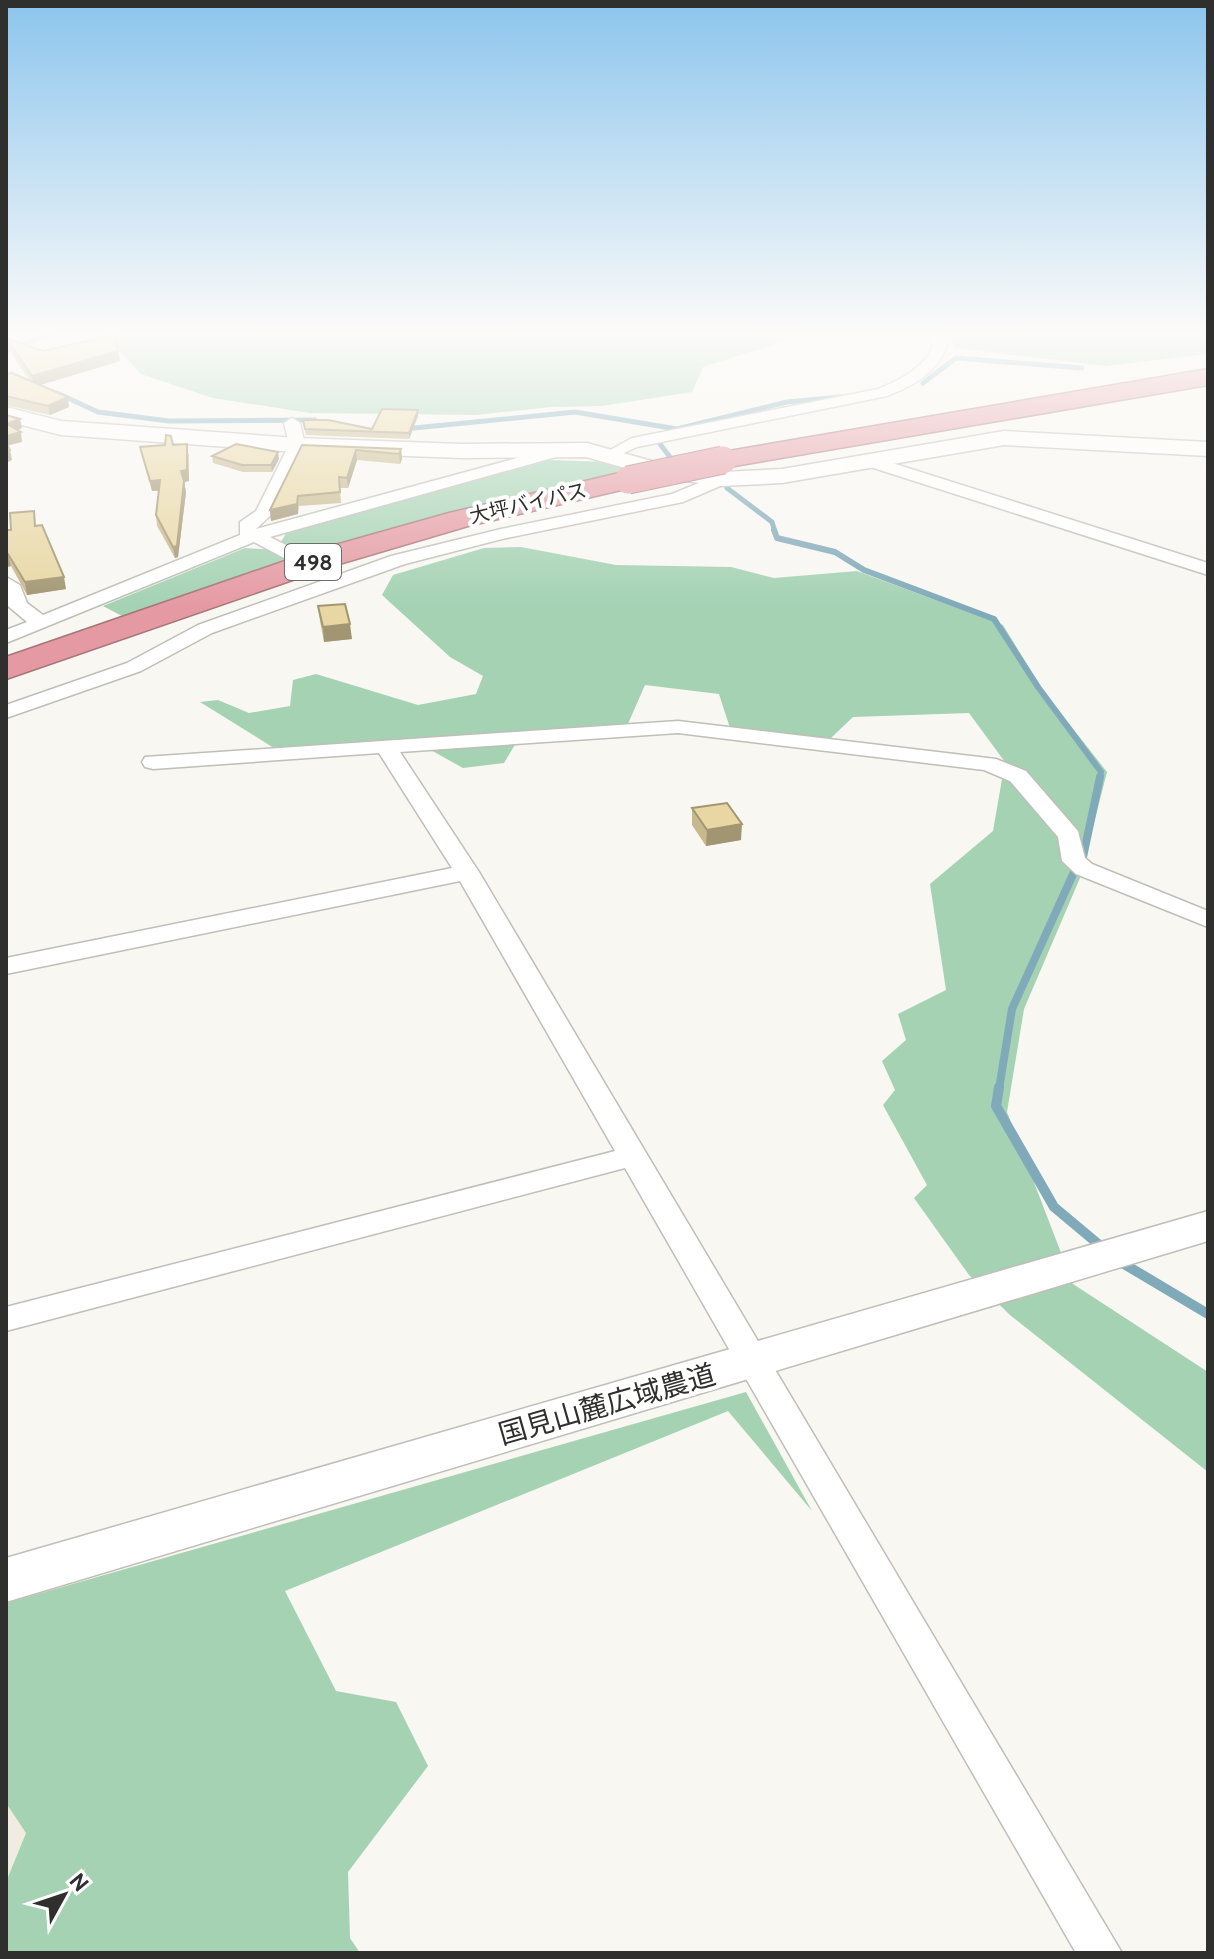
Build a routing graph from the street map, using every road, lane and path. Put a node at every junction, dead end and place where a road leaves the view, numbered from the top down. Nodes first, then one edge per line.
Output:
1 (47, 424) edge
2 (729, 424) edge
3 (960, 424) edge
4 (295, 434) junction
5 (558, 448) junction
6 (1208, 449) edge
7 (867, 460) junction
8 (619, 467) junction
9 (722, 470) junction
10 (256, 535) junction
11 (286, 564) junction
12 (1208, 569) edge
13 (6, 583) edge
14 (314, 583) junction
15 (84, 606) junction
16 (42, 624) junction
17 (117, 628) junction
18 (6, 637) edge
19 (6, 669) edge
20 (6, 712) edge
21 (387, 749) junction
22 (153, 762) dead end
23 (467, 872) junction
24 (1208, 920) edge
25 (6, 966) edge
26 (635, 1156) junction
27 (1208, 1226) edge
28 (6, 1319) edge
29 (755, 1362) junction
30 (6, 1580) edge
31 (1100, 1953) edge

1 - 4 street
2 - 8 street
3 - 9 highway, 大坪バイパス / 498
4 - 5 street
4 - 10 street
5 - 8 street
5 - 10 street
6 - 7 street
7 - 9 street
7 - 12 street
8 - 9 highway, 大坪バイパス / 498, bridge
8 - 11 highway, 大坪バイパス / 498
9 - 14 street
10 - 11 street
10 - 15 street
11 - 14 street
11 - 17 highway, 大坪バイパス / 498
13 - 16 street
14 - 20 street
15 - 16 street
15 - 17 street
16 - 18 street
17 - 19 highway, 大坪バイパス / 498
21 - 22 street
21 - 23 street
21 - 24 street
23 - 25 street
23 - 26 street
26 - 28 street
26 - 29 street
27 - 29 street, 国見山麓広域農道
29 - 30 street, 国見山麓広域農道
29 - 31 street

